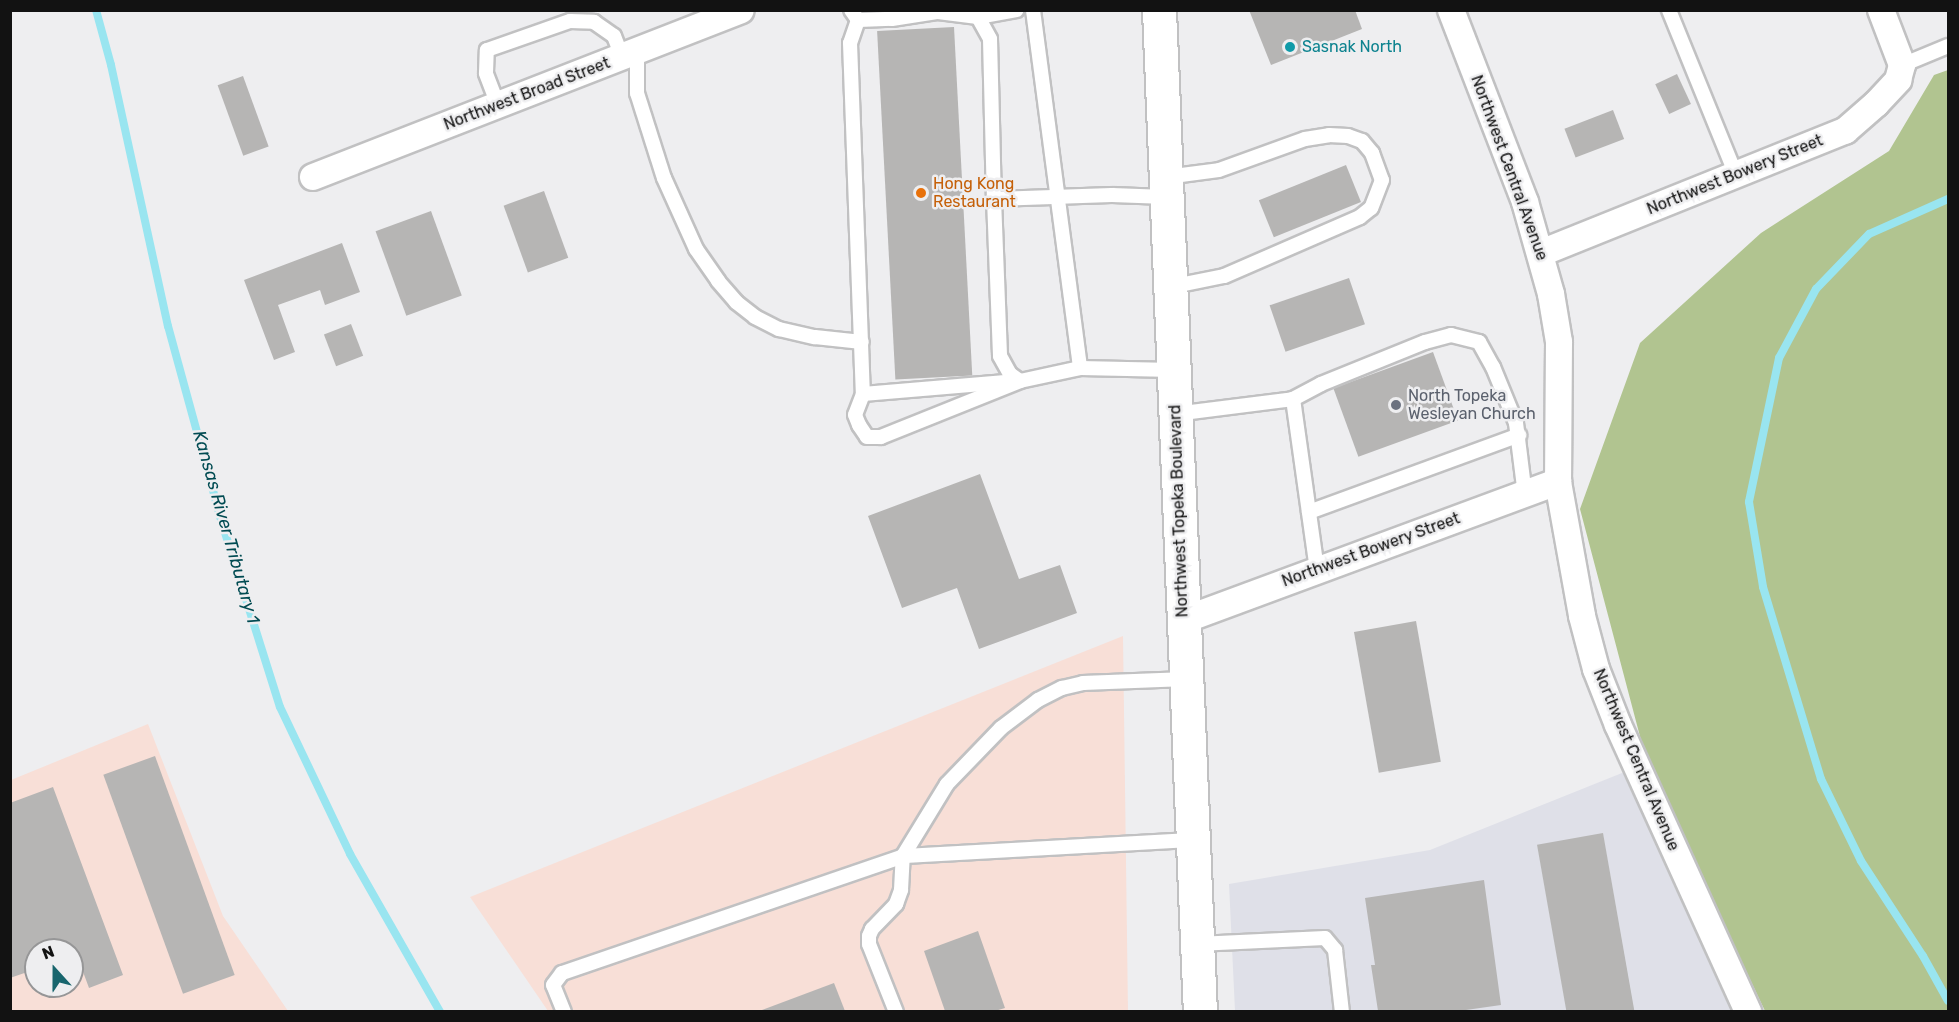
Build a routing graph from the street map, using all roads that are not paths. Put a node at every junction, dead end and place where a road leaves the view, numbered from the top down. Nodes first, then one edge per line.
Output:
1 (741, 10) edge
2 (1016, 10) edge
3 (1033, 10) edge
4 (1159, 10) edge
5 (1451, 10) edge
6 (1669, 10) edge
7 (1881, 10) edge
8 (855, 16) edge
9 (978, 17) junction
10 (1948, 46) edge
11 (630, 54) junction
12 (1902, 64) junction
13 (498, 105) junction
14 (1736, 175) junction
15 (313, 177) dead end
16 (1166, 187) junction
17 (1056, 196) junction
18 (994, 199) junction
19 (1541, 253) junction
20 (1170, 287) junction
21 (861, 342) junction
22 (1080, 368) junction
23 (1174, 370) junction
24 (1020, 381) junction
25 (863, 393) junction
26 (1293, 399) junction
27 (1175, 414) junction
28 (1519, 435) junction
29 (1558, 482) junction
30 (1525, 495) junction
31 (1309, 512) junction
32 (1317, 569) junction
33 (1184, 620) junction
34 (1186, 679) junction
35 (1193, 840) junction
36 (903, 856) junction
37 (1197, 944) junction
38 (564, 1011) edge
39 (896, 1011) edge
40 (1200, 1011) edge
41 (1342, 1011) edge
42 (1748, 1011) edge

1 - 11 street, Northwest Broad Street
2 - 9 lane
3 - 17 lane
4 - 16 main road, Northwest Topeka Boulevard
5 - 19 street, Northwest Central Avenue
6 - 14 lane
7 - 12 street
8 - 9 lane
8 - 21 lane
9 - 18 lane
10 - 12 lane
11 - 13 street, Northwest Broad Street
11 - 13 lane
11 - 21 lane
12 - 14 street, Northwest Bowery Street
13 - 15 street, Northwest Broad Street
14 - 19 street, Northwest Bowery Street
16 - 17 lane
16 - 20 main road, Northwest Topeka Boulevard
16 - 20 lane
17 - 18 lane
17 - 22 lane
18 - 24 lane
19 - 29 street, Northwest Central Avenue
20 - 23 main road, Northwest Topeka Boulevard
21 - 25 lane
22 - 23 lane
22 - 24 lane
23 - 27 main road, Northwest Topeka Boulevard
24 - 25 lane
24 - 25 lane
26 - 27 lane
26 - 28 lane
26 - 31 lane
27 - 33 main road, Northwest Topeka Boulevard
28 - 30 lane
28 - 31 lane
29 - 30 street, Northwest Bowery Street
29 - 42 street, Northwest Central Avenue
30 - 32 street, Northwest Bowery Street
31 - 32 lane
32 - 33 street, Northwest Bowery Street
33 - 34 main road, Northwest Topeka Boulevard
34 - 35 main road, Northwest Topeka Boulevard
34 - 36 lane
35 - 36 lane
35 - 37 main road, Northwest Topeka Boulevard
36 - 38 lane
36 - 39 lane
37 - 40 main road, Northwest Topeka Boulevard
37 - 41 lane

